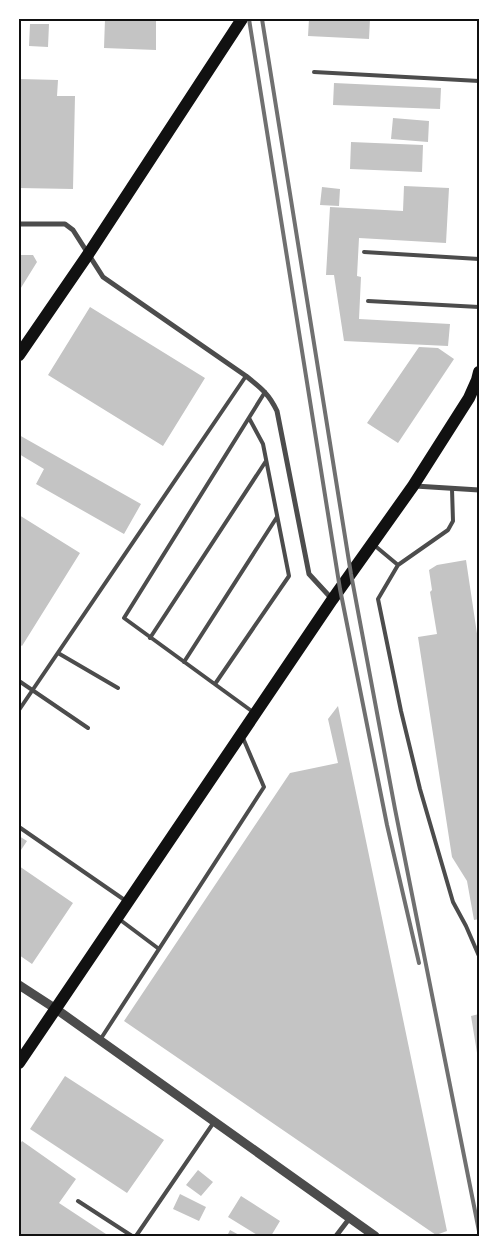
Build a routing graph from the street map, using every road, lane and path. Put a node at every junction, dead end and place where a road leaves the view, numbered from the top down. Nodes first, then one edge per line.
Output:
1 (242, 19) edge
2 (314, 72) dead end
3 (479, 80) edge
4 (19, 224) edge
5 (364, 252) dead end
6 (89, 253) junction
7 (479, 259) edge
8 (368, 301) dead end
9 (479, 307) edge
10 (19, 356) edge
11 (479, 372) edge
12 (246, 376) junction
13 (265, 392) junction
14 (249, 418) junction
15 (266, 461) junction
16 (413, 486) junction
17 (452, 489) junction
18 (479, 490) edge
19 (278, 517) junction
20 (373, 543) junction
21 (398, 565) junction
22 (332, 600) junction
23 (150, 638) junction
24 (58, 653) junction
25 (184, 662) junction
26 (19, 681) edge
27 (215, 684) junction
28 (118, 688) dead end
29 (33, 690) junction
30 (19, 710) edge
31 (255, 713) junction
32 (88, 728) dead end
33 (241, 734) junction
34 (19, 826) edge
35 (128, 903) junction
36 (117, 918) junction
37 (160, 949) junction
38 (479, 956) edge
39 (19, 985) edge
40 (56, 1009) junction
41 (100, 1040) junction
42 (19, 1063) edge
43 (214, 1122) junction
44 (78, 1201) dead end
45 (349, 1219) junction
46 (132, 1236) edge
47 (136, 1236) edge
48 (336, 1236) edge
49 (375, 1236) edge

1 - 6 main road
2 - 3 lane
4 - 6 street
5 - 7 lane
6 - 10 main road
6 - 12 street
8 - 9 lane
11 - 16 main road
12 - 13 street
12 - 24 lane
13 - 14 lane
13 - 22 street
14 - 15 lane
14 - 23 lane
15 - 19 lane
15 - 23 lane
16 - 17 street
16 - 20 main road
17 - 18 street
17 - 21 lane
19 - 25 lane
19 - 27 lane
20 - 21 lane
20 - 22 main road
21 - 38 lane
22 - 31 main road
23 - 25 lane
24 - 28 lane
24 - 29 lane
25 - 27 lane
26 - 29 lane
27 - 31 lane
29 - 30 lane
29 - 32 lane
31 - 33 main road
33 - 35 main road
33 - 37 lane
34 - 35 lane
35 - 36 main road
36 - 37 lane
36 - 40 main road
37 - 41 lane
39 - 40 street
40 - 41 street
40 - 42 main road
41 - 43 street
43 - 45 street
43 - 47 lane
44 - 46 lane
45 - 48 street
45 - 49 street

